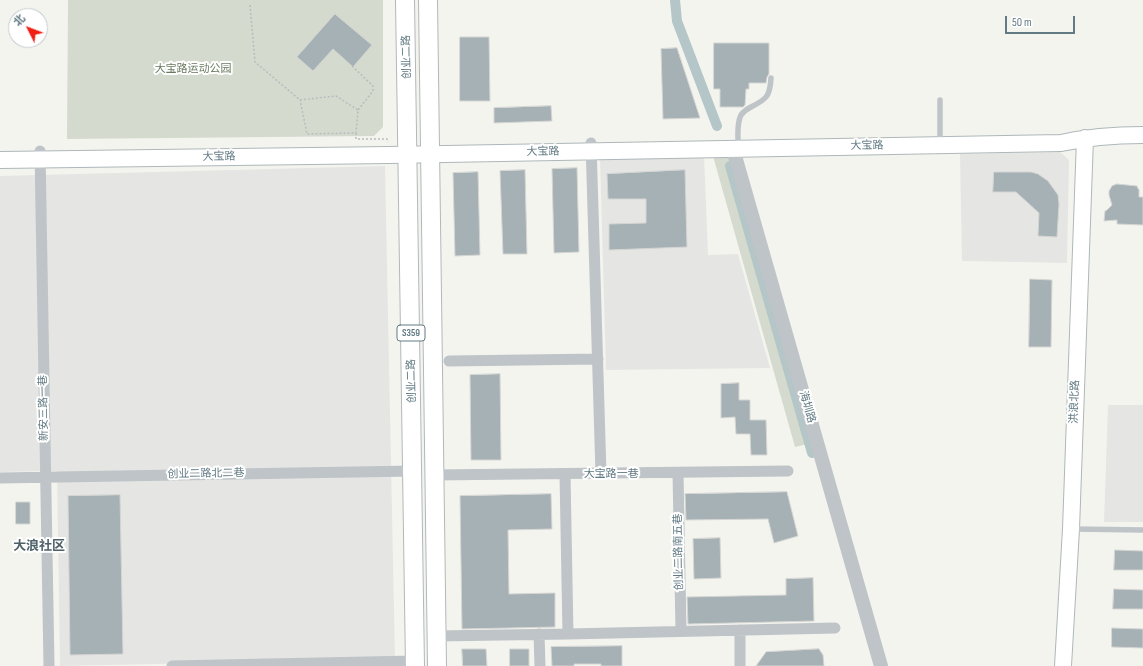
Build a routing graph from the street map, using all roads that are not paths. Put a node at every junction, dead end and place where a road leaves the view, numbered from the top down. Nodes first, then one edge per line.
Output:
1 (406, 0) edge
2 (428, 0) edge
3 (771, 78) dead end
4 (940, 100) dead end
5 (1143, 135) edge
6 (940, 137) junction
7 (1085, 138) junction
8 (735, 144) junction
9 (591, 147) junction
10 (409, 150) junction
11 (431, 150) junction
12 (0, 151) edge
13 (40, 155) junction
14 (0, 160) edge
15 (598, 358) junction
16 (449, 360) dead end
17 (413, 471) junction
18 (788, 471) dead end
19 (678, 473) junction
20 (565, 474) junction
21 (601, 474) junction
22 (434, 475) junction
23 (46, 476) junction
24 (0, 478) edge
25 (1071, 529) junction
26 (1143, 530) edge
27 (835, 628) dead end
28 (740, 630) junction
29 (681, 631) junction
30 (539, 634) junction
31 (568, 634) junction
32 (436, 636) junction
33 (415, 663) edge
34 (49, 666) edge
35 (172, 666) edge
36 (437, 666) edge
37 (540, 666) edge
38 (740, 666) edge
39 (881, 666) edge
40 (1063, 666) edge

1 - 10 main road, 创业二路 / S359
2 - 11 main road, 创业二路 / S359
3 - 8 lane
4 - 6 lane
5 - 7 main road, 大宝路
6 - 7 main road, 大宝路
6 - 8 main road, 大宝路
7 - 8 main road, 大宝路
7 - 25 main road, 洪浪北路
8 - 9 main road, 大宝路
8 - 39 street, 海圳路
9 - 11 main road, 大宝路
9 - 15 street
10 - 11 main road, 大宝路
10 - 13 main road, 大宝路
10 - 13 main road, 大宝路
10 - 17 main road, 创业二路 / S359
11 - 22 main road, 创业二路 / S359
12 - 13 main road, 大宝路
13 - 14 main road, 大宝路
13 - 23 street, 新安三路一巷
15 - 16 street
15 - 21 street
17 - 23 street, 创业二路北二巷
17 - 33 main road, 创业二路 / S359
18 - 19 street, 大宝路一巷
19 - 21 street, 大宝路一巷
19 - 29 street, 创业二路南五巷
20 - 21 street, 大宝路一巷
20 - 22 street, 大宝路一巷
20 - 31 street
22 - 32 main road, 创业二路 / S359
23 - 24 street, 创业二路北二巷
23 - 34 street, 新安三路一巷
25 - 26 lane
25 - 40 main road, 洪浪北路
27 - 28 street
28 - 29 street
28 - 38 street
29 - 31 street
30 - 31 street
30 - 32 street
30 - 37 street
32 - 36 main road, 创业二路 / S359
33 - 35 street

